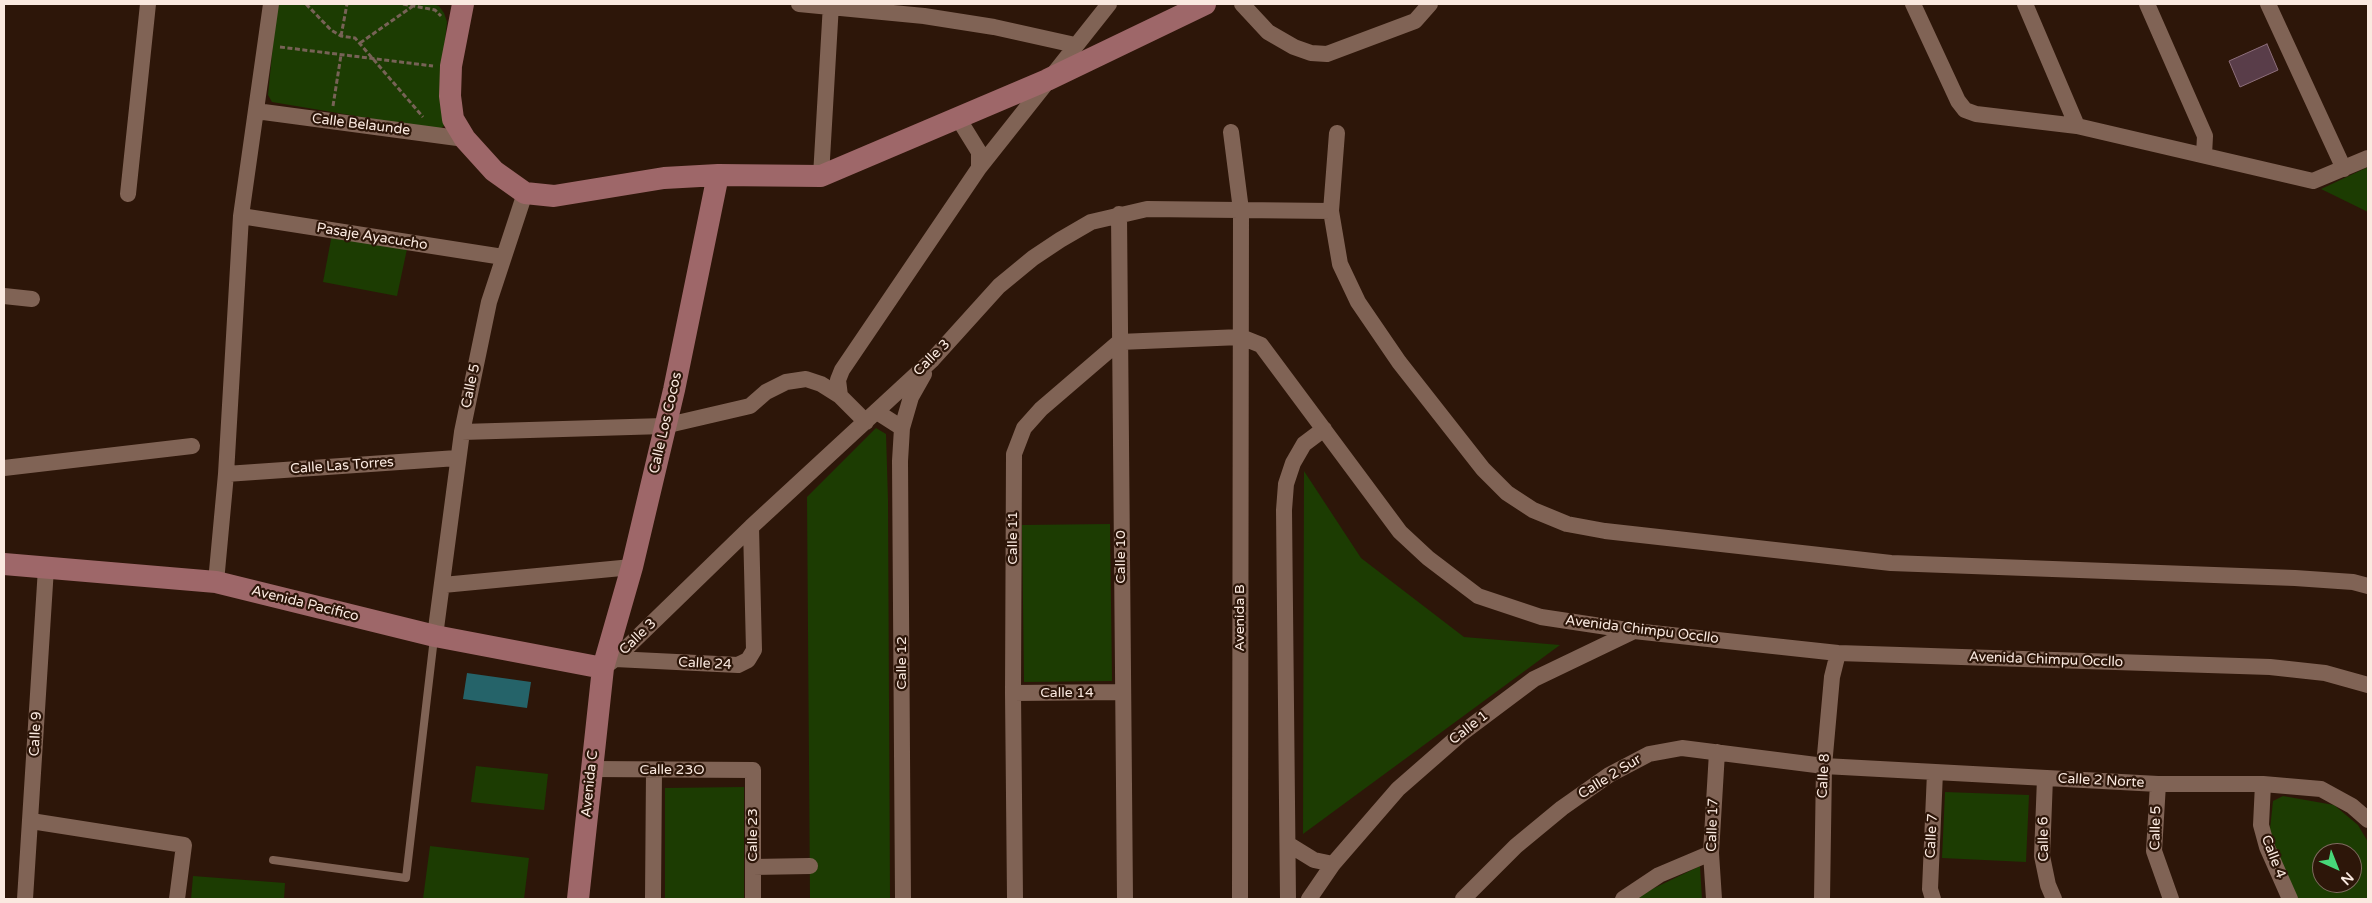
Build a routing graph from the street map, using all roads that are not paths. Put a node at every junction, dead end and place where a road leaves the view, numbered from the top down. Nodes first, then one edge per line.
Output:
1 (148, 4) edge
2 (271, 4) edge
3 (463, 4) edge
4 (799, 4) edge
5 (1109, 4) edge
6 (1205, 4) edge
7 (1242, 4) edge
8 (1430, 4) edge
9 (1913, 4) edge
10 (2025, 4) edge
11 (2147, 4) edge
12 (2268, 4) edge
13 (831, 5) edge
14 (1075, 45) junction
15 (1047, 80) junction
16 (256, 111) junction
17 (958, 118) junction
18 (2077, 126) junction
19 (1231, 132) dead end
20 (1336, 133) dead end
21 (465, 138) junction
22 (2204, 155) junction
23 (2368, 158) edge
24 (979, 168) junction
25 (2344, 169) junction
26 (718, 175) junction
27 (820, 176) junction
28 (525, 193) junction
29 (128, 194) dead end
30 (1241, 210) junction
31 (1331, 211) junction
32 (1119, 214) junction
33 (242, 216) junction
34 (503, 257) junction
35 (4, 296) edge
36 (32, 298) dead end
37 (1241, 337) junction
38 (1120, 342) junction
39 (933, 359) junction
40 (840, 396) junction
41 (871, 417) junction
42 (664, 426) junction
43 (902, 428) junction
44 (1324, 430) junction
45 (462, 432) junction
46 (192, 446) dead end
47 (457, 458) junction
48 (4, 468) edge
49 (226, 474) junction
50 (751, 527) junction
51 (4, 564) edge
52 (632, 567) junction
53 (46, 568) junction
54 (216, 582) junction
55 (443, 585) junction
56 (2368, 586) edge
57 (1634, 630) junction
58 (435, 636) junction
59 (1838, 653) junction
60 (609, 664) junction
61 (2368, 685) edge
62 (1122, 692) junction
63 (1013, 693) junction
64 (1717, 752) junction
65 (1824, 766) junction
66 (592, 769) junction
67 (654, 770) junction
68 (753, 770) joint
69 (1935, 772) junction
70 (2045, 778) junction
71 (2158, 784) junction
72 (2264, 784) junction
73 (2368, 820) edge
74 (31, 821) junction
75 (1288, 844) junction
76 (1711, 852) junction
77 (273, 860) dead end
78 (1333, 864) junction
79 (810, 866) dead end
80 (753, 867) junction
81 (25, 899) edge
82 (177, 899) edge
83 (578, 899) edge
84 (653, 899) edge
85 (753, 899) edge
86 (903, 899) edge
87 (1015, 899) edge
88 (1125, 899) edge
89 (1240, 899) edge
90 (1288, 899) edge
91 (1309, 899) edge
92 (1463, 899) edge
93 (1623, 899) edge
94 (1714, 899) edge
95 (1822, 899) edge
96 (1933, 899) edge
97 (2054, 899) edge
98 (2171, 899) edge
99 (2290, 899) edge

1 - 29 street
2 - 16 street
3 - 21 street
4 - 13 street
5 - 14 street
6 - 15 street
7 - 8 street
9 - 18 street
10 - 18 street
11 - 22 street
12 - 25 street
13 - 14 street
13 - 27 street
14 - 15 street
15 - 17 street
15 - 24 street
16 - 21 street, Calle Belaunde
16 - 33 street
17 - 24 street
17 - 27 street
18 - 22 street
19 - 30 street
20 - 31 street
21 - 28 street
22 - 25 street
23 - 25 street
24 - 40 street
26 - 27 street
26 - 28 street
26 - 42 street, Calle Los Cocos
28 - 34 street, Calle 5
30 - 31 street, Calle 3
30 - 32 street, Calle 3
30 - 37 street
31 - 56 street
32 - 38 street, Calle 10
32 - 39 street, Calle 3
33 - 34 street, Pasaje Ayacucho
33 - 49 street
34 - 45 street, Calle 5
35 - 36 street
37 - 38 street
37 - 44 street, Avenida Chimpu Occllo
37 - 89 street, Avenida B
38 - 62 street, Calle 10
38 - 63 street, Calle 11
39 - 41 street, Calle 3
39 - 43 street, Calle 12
40 - 41 street
40 - 42 street
41 - 43 street
41 - 50 street, Calle 3
42 - 45 street
42 - 52 street, Calle Los Cocos
43 - 86 street, Calle 12
44 - 57 street, Avenida Chimpu Occllo
44 - 75 street
45 - 47 street, Calle 5
46 - 48 street
47 - 49 street, Calle Las Torres
47 - 55 street, Calle 5
49 - 54 street
50 - 60 street, Calle 3
50 - 60 street, Calle 24
51 - 53 street, Avenida Pacífico
52 - 55 street
52 - 60 street, Calle Los Cocos
53 - 54 street, Avenida Pacífico
53 - 74 street, Calle 9
54 - 58 street, Avenida Pacífico
55 - 58 street, Calle 5
57 - 59 street, Avenida Chimpu Occllo
57 - 78 street, Calle 1
58 - 60 street, Avenida Pacífico
58 - 77 lane
59 - 61 street, Avenida Chimpu Occllo
59 - 65 street, Calle 8
60 - 66 street, Avenida C
62 - 63 street, Calle 14
62 - 88 street, Calle 10
63 - 87 street, Calle 11
64 - 65 street, Calle 2 Sur
64 - 76 street, Calle 17
64 - 92 street, Calle 2 Sur
65 - 69 street, Calle 2 Norte
65 - 95 street, Calle 8
66 - 67 street, Calle 23O
66 - 83 street, Avenida C
67 - 68 street, Calle 23O
67 - 84 street
68 - 80 street, Calle 23
69 - 70 street, Calle 2 Norte
69 - 96 street, Calle 7
70 - 71 street, Calle 2 Norte
70 - 97 street, Calle 6
71 - 72 street, Calle 2 Norte
71 - 98 street, Calle 5
72 - 73 street, Calle 2 Norte
72 - 99 street, Calle 4
74 - 81 street, Calle 9
74 - 82 street
75 - 78 street
75 - 90 street
76 - 93 street
76 - 94 street, Calle 17
78 - 91 street, Calle 1
79 - 80 street
80 - 85 street, Calle 23

